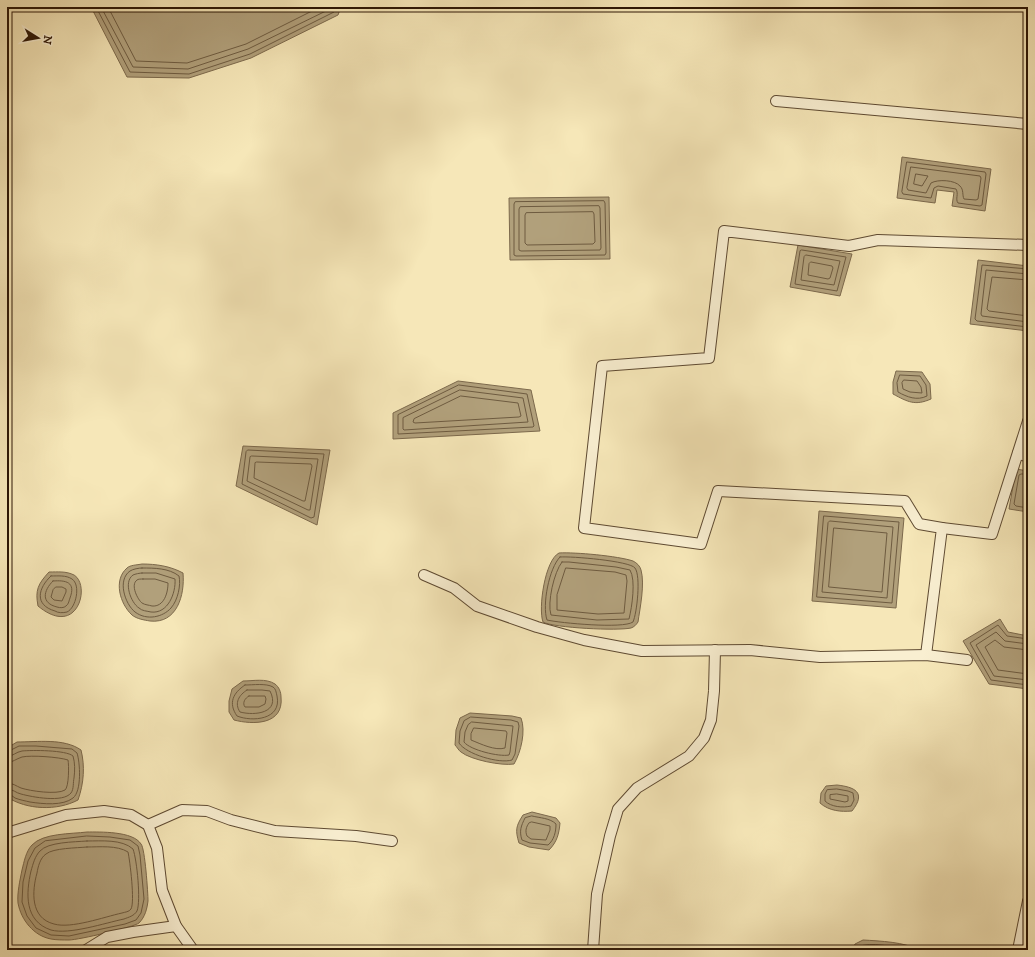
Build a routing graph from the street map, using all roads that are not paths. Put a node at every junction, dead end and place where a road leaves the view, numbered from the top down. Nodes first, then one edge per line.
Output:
1 (776, 101) dead end
2 (1028, 124) edge
3 (1028, 245) edge
4 (1028, 421) edge
5 (1018, 453) junction
6 (1028, 457) edge
7 (942, 528) junction
8 (424, 575) dead end
9 (715, 650) junction
10 (926, 656) junction
11 (966, 660) dead end
12 (148, 825) junction
13 (7, 833) edge
14 (392, 841) dead end
15 (1028, 901) edge
16 (176, 926) junction
17 (86, 950) edge
18 (193, 950) edge
19 (594, 950) edge
20 (1018, 950) edge

1 - 2 street
3 - 7 street
4 - 5 street
5 - 6 street
5 - 7 street
7 - 10 street
8 - 9 street
9 - 10 street
9 - 19 street
10 - 11 street
12 - 13 street
12 - 14 street
12 - 16 street
15 - 20 street
16 - 17 street
16 - 18 street

